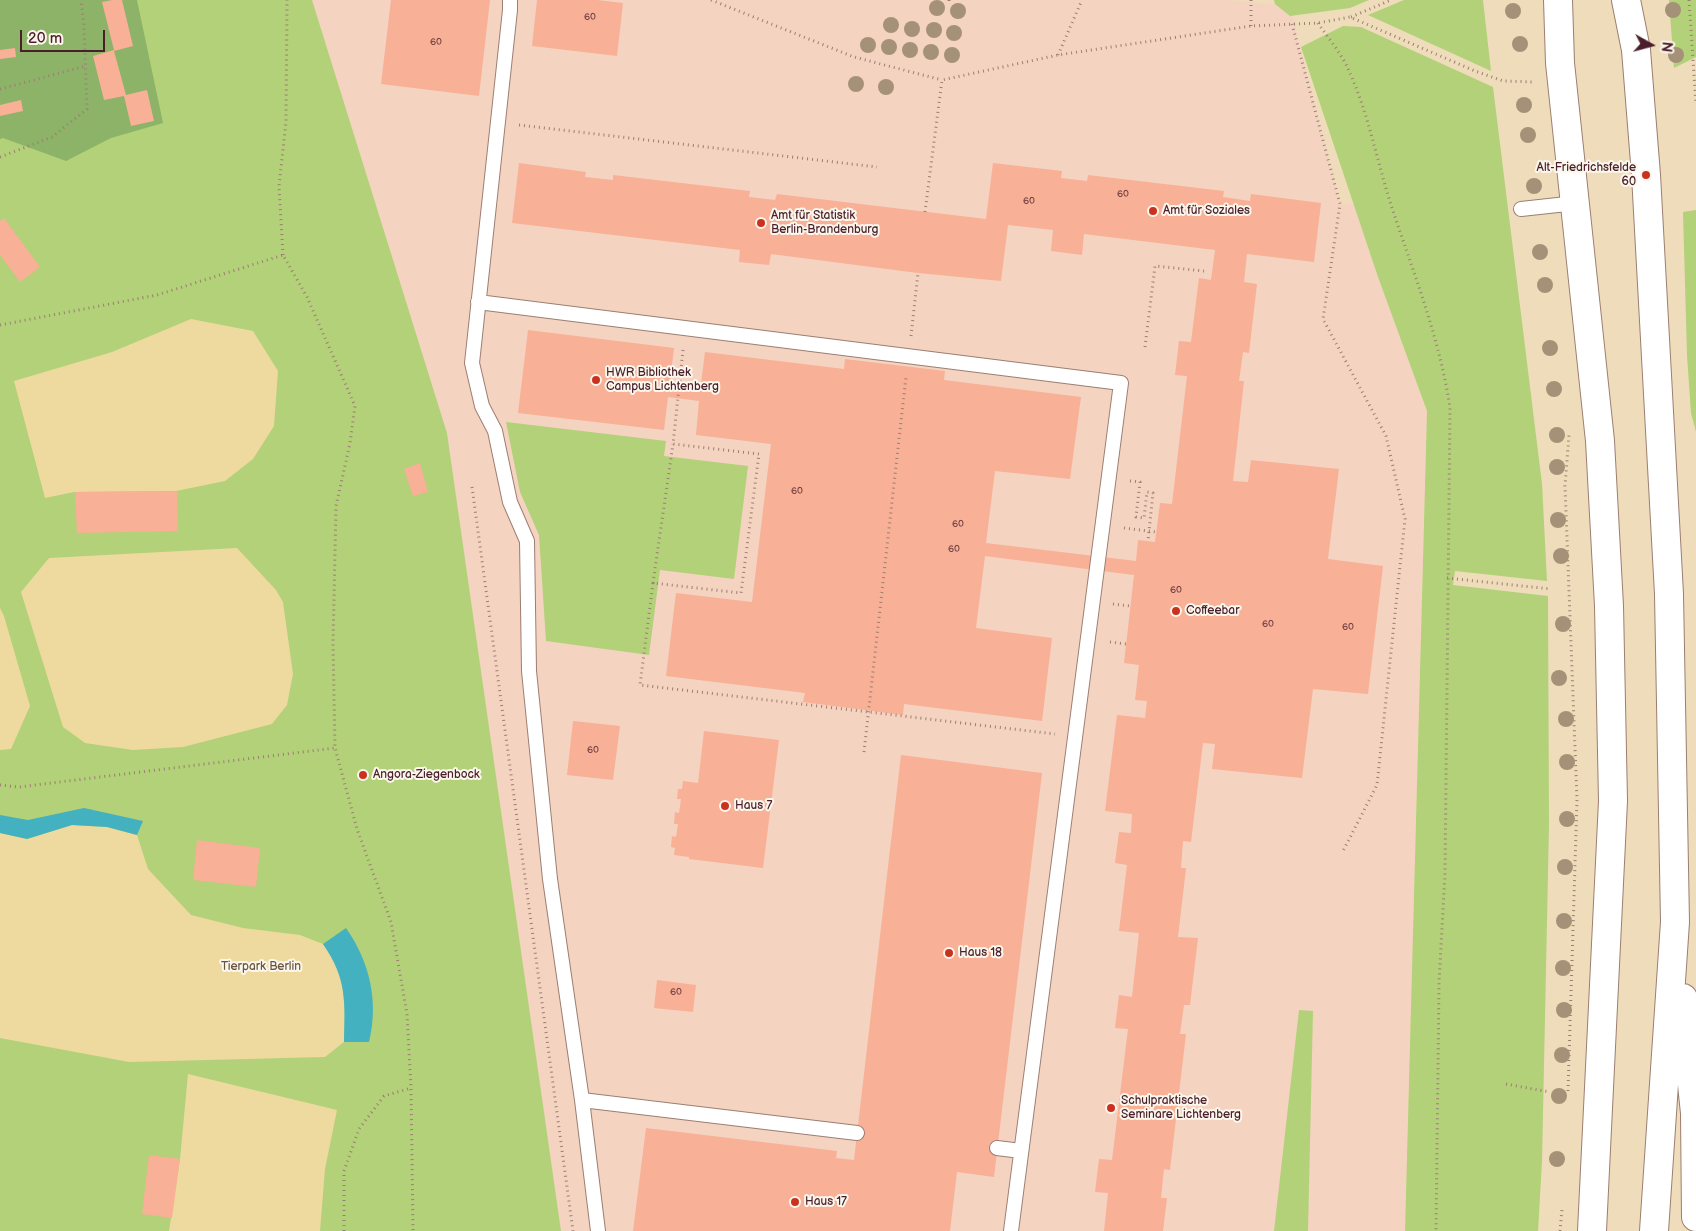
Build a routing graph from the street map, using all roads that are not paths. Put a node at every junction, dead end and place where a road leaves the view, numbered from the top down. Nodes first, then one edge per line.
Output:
1 (510, 0) edge
2 (1558, 0) edge
3 (1626, 0) edge
4 (1576, 203) junction
5 (1521, 209) dead end
6 (478, 302) junction
7 (1675, 922) junction
8 (582, 1100) junction
9 (857, 1133) dead end
10 (998, 1148) dead end
11 (1021, 1151) junction
12 (1696, 1217) edge
13 (598, 1231) edge
14 (1011, 1231) edge
15 (1592, 1231) edge
16 (1654, 1231) edge

1 - 6 lane
2 - 4 main road
3 - 7 main road
4 - 5 lane
4 - 15 main road
6 - 8 lane
6 - 11 lane
7 - 12 main road
7 - 16 main road
8 - 9 lane
8 - 13 lane
10 - 11 lane
11 - 14 lane

